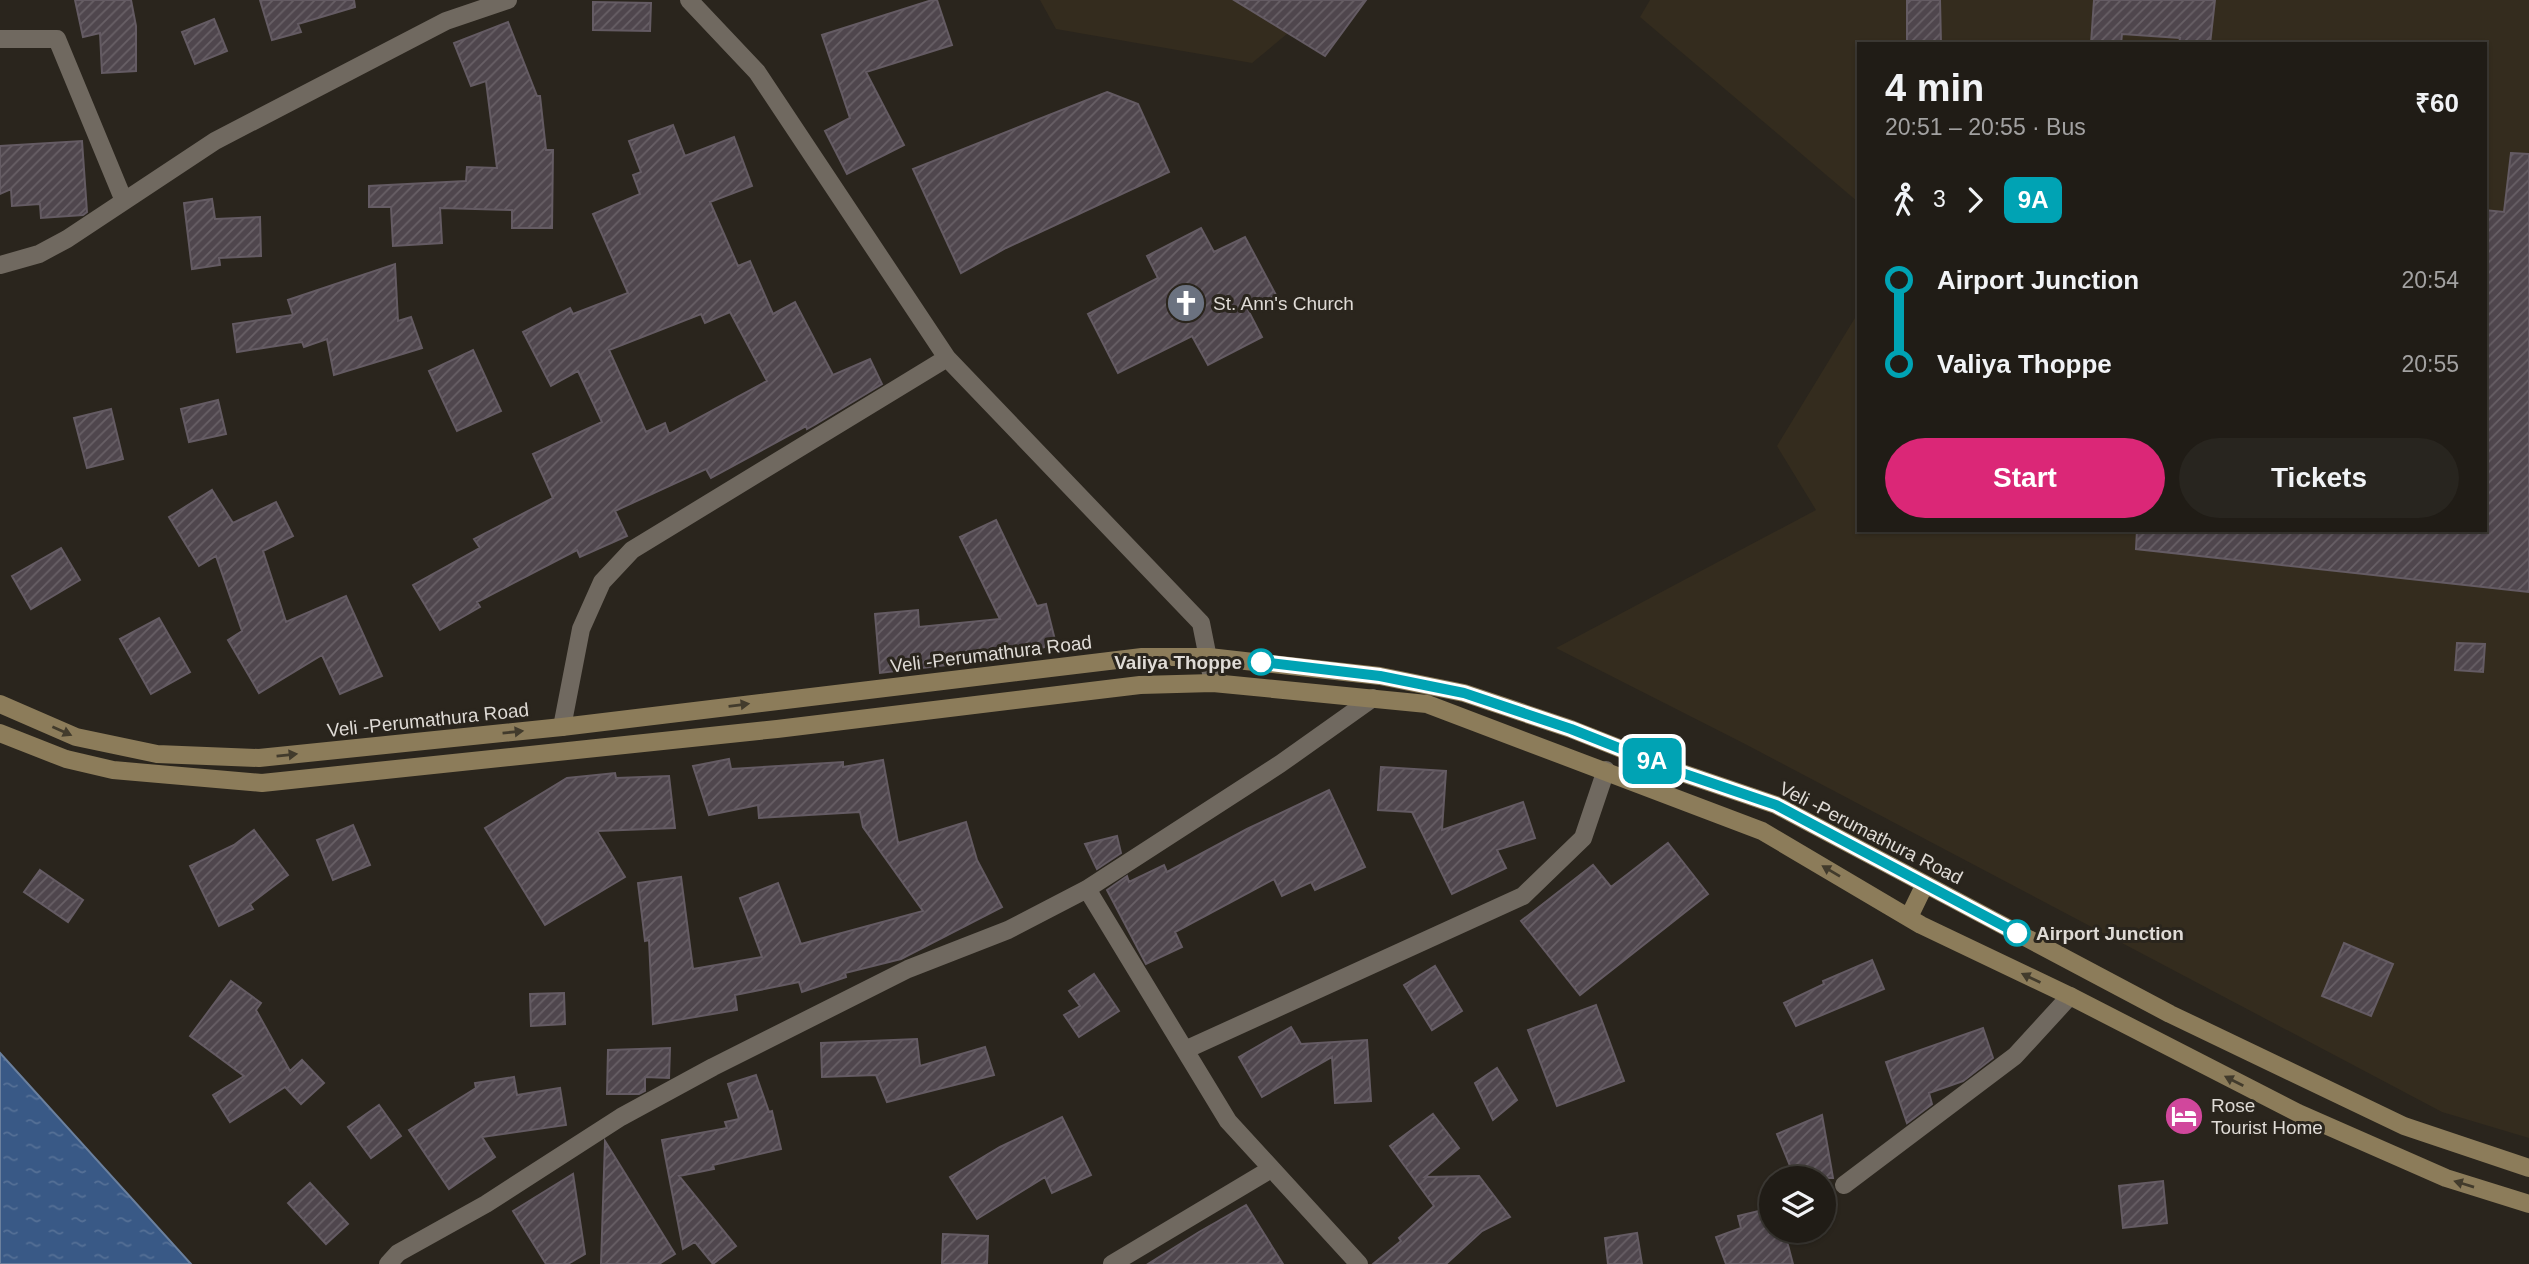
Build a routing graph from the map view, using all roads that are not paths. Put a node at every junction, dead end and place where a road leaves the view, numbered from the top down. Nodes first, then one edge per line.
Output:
1 (508, 0) edge
2 (689, 0) edge
3 (0, 39) edge
4 (124, 201) junction
5 (0, 265) edge
6 (947, 358) junction
7 (1209, 657) junction
8 (1213, 683) junction
9 (1373, 698) junction
10 (0, 704) edge
11 (562, 727) junction
12 (0, 733) edge
13 (1606, 770) junction
14 (1925, 884) junction
15 (1087, 889) junction
16 (1909, 917) junction
17 (2070, 996) junction
18 (1185, 1051) junction
19 (2529, 1168) edge
20 (1271, 1169) junction
21 (1844, 1185) dead end
22 (2529, 1204) edge
23 (1348, 1260) edge
24 (388, 1264) edge
25 (1112, 1264) edge

1 - 4 street
2 - 6 street
3 - 4 street
4 - 5 street
6 - 7 street
6 - 11 street
7 - 8 street
11 -> 7 main road, Veli -Perumathura Road
7 - 14 main road, Veli -Perumathura Road
8 - 9 main road
8 - 12 main road
9 - 13 main road
9 - 15 street
10 -> 11 main road, Veli -Perumathura Road
16 -> 13 main road
13 - 18 street
14 - 16 main road
14 - 19 main road, Veli -Perumathura Road
15 - 18 street
15 - 24 street
17 -> 16 main road
17 - 21 street
22 -> 17 main road
18 - 20 street
20 - 23 street
20 - 25 street

